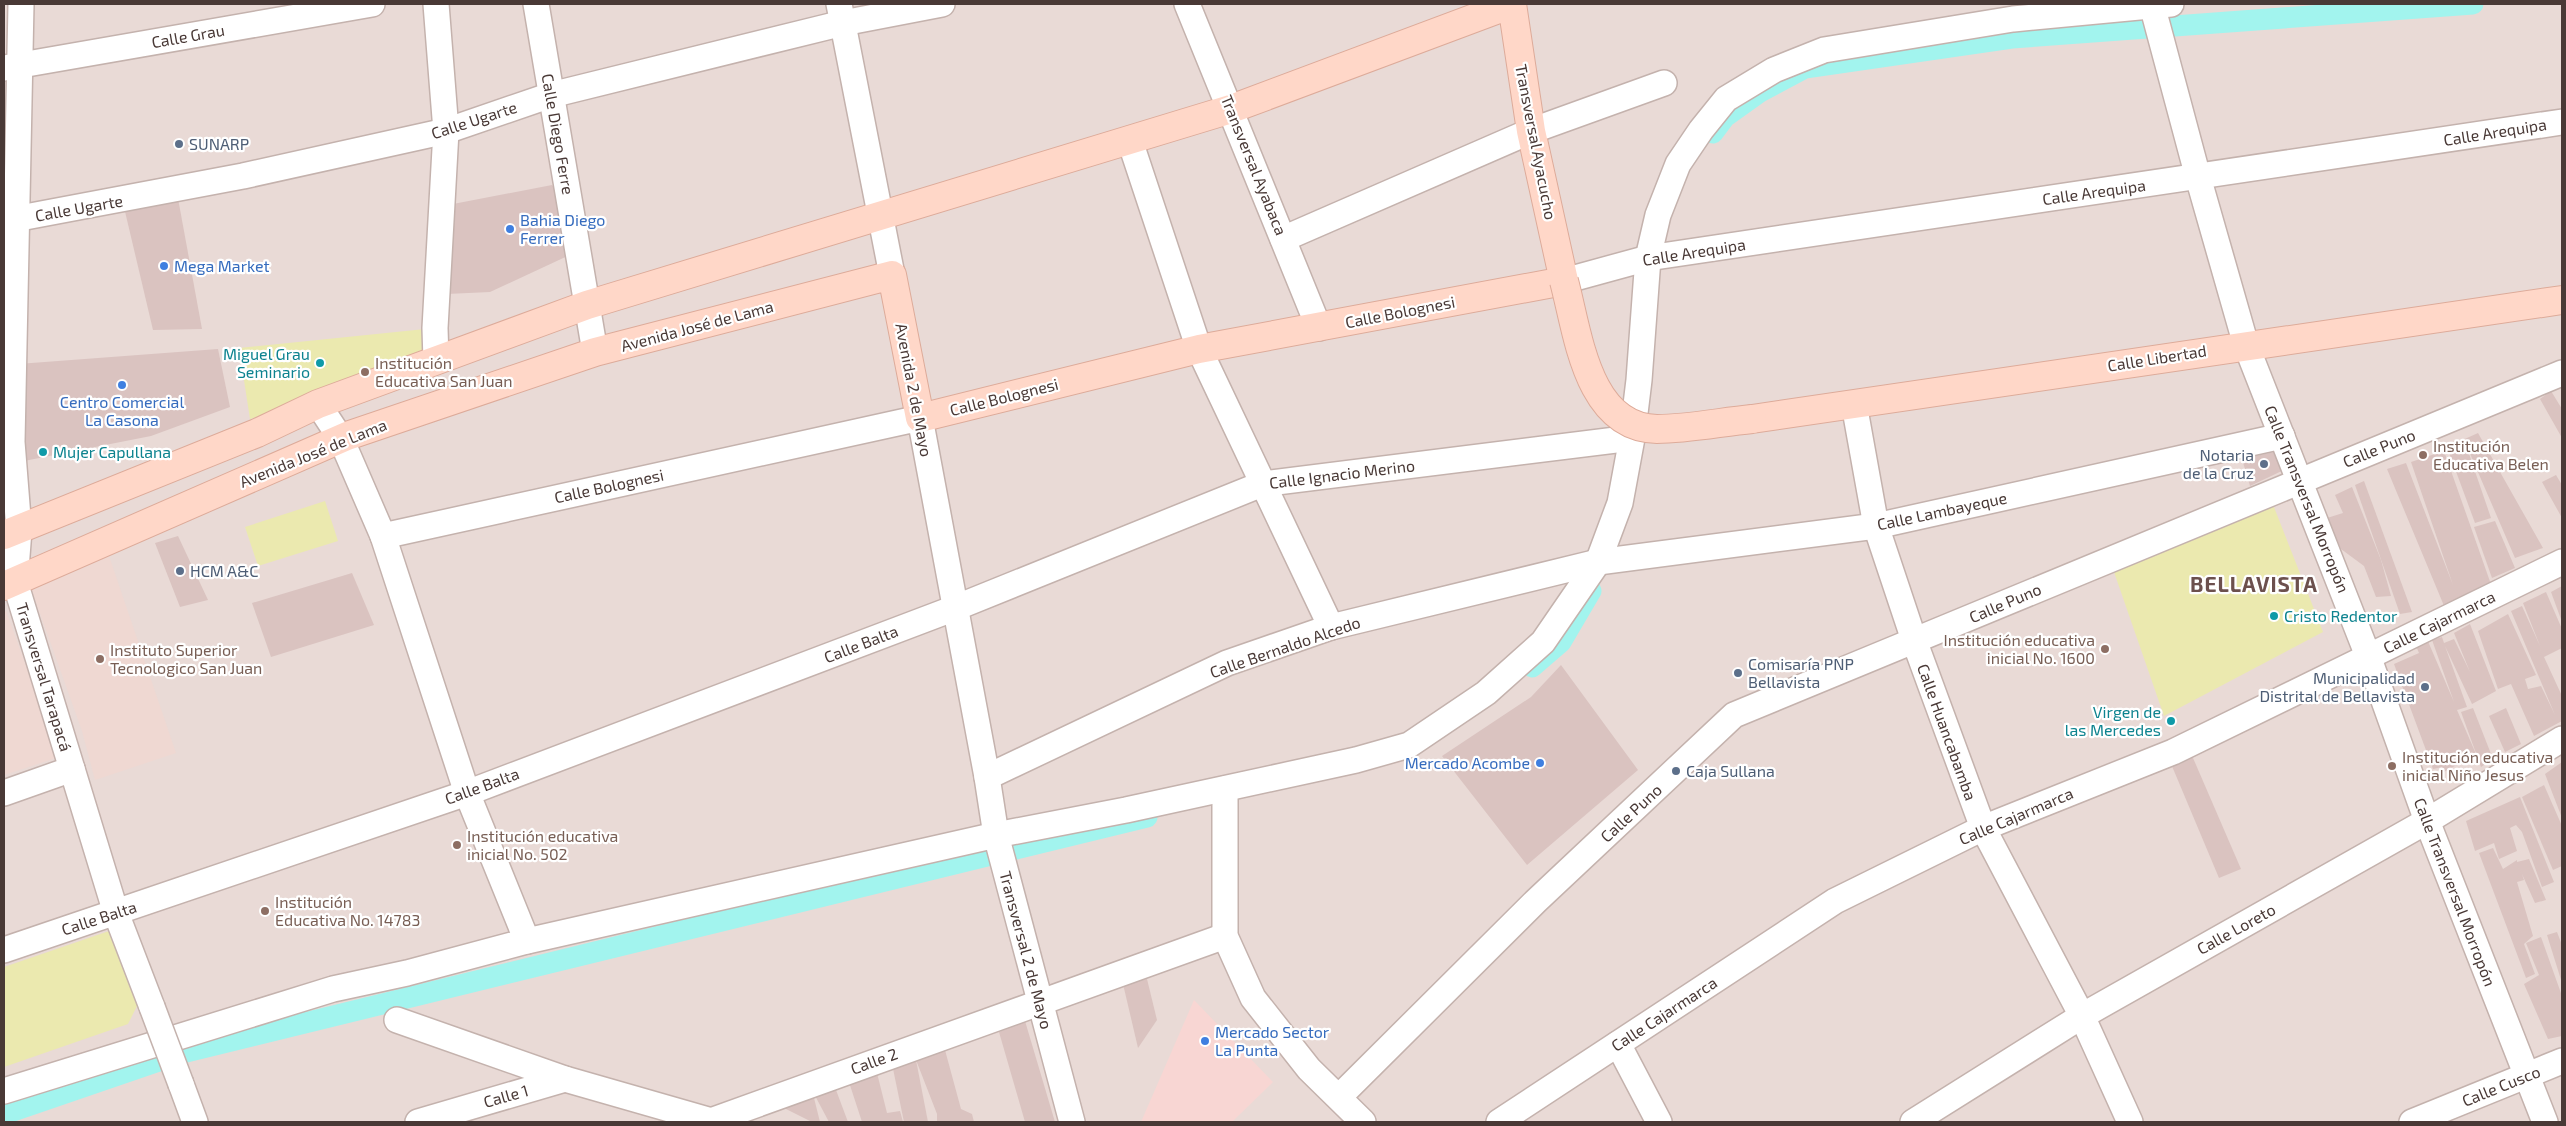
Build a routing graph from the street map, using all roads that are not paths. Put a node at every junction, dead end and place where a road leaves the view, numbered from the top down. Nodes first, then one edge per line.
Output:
1 (21, 4) edge
2 (372, 4) edge
3 (436, 4) edge
4 (536, 4) edge
5 (942, 4) edge
6 (1187, 4) edge
7 (1513, 4) edge
8 (2162, 4) edge
9 (2011, 11) edge
10 (841, 13) edge
11 (11, 67) edge
12 (1664, 83) dead end
13 (551, 95) junction
14 (1232, 109) junction
15 (2562, 122) edge
16 (446, 131) junction
17 (1531, 131) junction
18 (1130, 141) junction
19 (2198, 177) junction
20 (880, 217) junction
21 (10, 220) edge
22 (1284, 239) junction
23 (1637, 261) junction
24 (892, 275) junction
25 (1564, 281) junction
26 (2562, 300) edge
27 (587, 305) junction
28 (1319, 328) junction
29 (2246, 345) junction
30 (1199, 349) junction
31 (595, 352) junction
32 (9, 358) edge
33 (436, 361) junction
34 (2562, 373) edge
35 (318, 404) junction
36 (1854, 404) junction
37 (920, 418) junction
38 (1752, 419) joint
39 (2282, 436) junction
40 (1632, 438) junction
41 (341, 439) junction
42 (8, 443) edge
43 (2300, 480) junction
44 (1262, 484) junction
45 (1876, 526) junction
46 (11, 533) edge
47 (382, 536) junction
48 (1598, 562) junction
49 (2562, 562) edge
50 (10, 584) edge
51 (955, 608) junction
52 (1332, 627) junction
53 (1914, 640) junction
54 (2368, 656) junction
55 (2562, 739) edge
56 (72, 769) junction
57 (987, 777) junction
58 (1225, 789) junction
59 (467, 792) junction
60 (4, 793) edge
61 (2427, 821) junction
62 (1982, 828) junction
63 (997, 838) junction
64 (116, 913) junction
65 (1225, 936) junction
66 (527, 941) junction
67 (4, 950) edge
68 (1040, 1000) junction
69 (2082, 1016) junction
70 (397, 1020) dead end
71 (1618, 1044) junction
72 (2562, 1061) edge
73 (2526, 1075) junction
74 (565, 1079) junction
75 (4, 1092) edge
76 (1339, 1097) junction
77 (196, 1122) edge
78 (418, 1122) edge
79 (712, 1122) edge
80 (1072, 1122) edge
81 (1363, 1122) edge
82 (1500, 1122) edge
83 (1659, 1122) edge
84 (1913, 1122) edge
85 (2130, 1122) edge
86 (2412, 1122) edge
87 (2545, 1122) edge

1 - 11 street, Transversal Tarapacá
2 - 11 street, Calle Grau
3 - 16 street
4 - 13 street, Calle Diego Ferre
5 - 10 street, Calle Ugarte
6 - 14 street, Transversal Ayabaca
7 - 14 main road
7 - 17 main road, Transversal Ayacucho
8 - 9 street
8 - 19 street, Calle Transversal Morropón
9 - 23 street
10 - 13 street, Calle Ugarte
10 - 20 street, Avenida 2 de Mayo
11 - 21 street, Transversal Tarapacá
12 - 17 street
13 - 16 street, Calle Ugarte
13 - 27 street, Calle Diego Ferre
14 - 18 main road
14 - 22 street, Transversal Ayabaca
15 - 19 street, Calle Arequipa
16 - 21 street, Calle Ugarte
16 - 33 street
17 - 22 street
17 - 25 main road, Transversal Ayacucho
18 - 20 main road
18 - 30 street
19 - 23 street, Calle Arequipa
19 - 29 street, Calle Transversal Morropón
20 - 24 street, Avenida 2 de Mayo
20 - 27 main road
21 - 32 street, Transversal Tarapacá
22 - 28 street, Transversal Ayabaca
23 - 25 street, Calle Bolognesi
23 - 40 street
24 - 31 main road, Avenida José de Lama
24 - 37 main road, Avenida 2 de Mayo
25 - 28 main road, Calle Bolognesi
25 - 38 main road, Transversal Ayacucho, bridge
26 - 29 main road, Calle Libertad
27 - 31 street, Calle Diego Ferre
27 - 33 main road
28 - 30 main road, Calle Bolognesi
29 - 36 main road, Calle Libertad
29 - 39 street, Calle Transversal Morropón
30 - 37 main road, Calle Bolognesi
30 - 44 street
31 - 41 main road, Avenida José de Lama
32 - 42 street, Transversal Tarapacá
33 - 35 main road
34 - 43 street, Calle Puno
35 - 41 street
35 - 46 main road
36 - 38 main road, Calle Libertad
36 - 45 street, Calle Huancabamba
37 - 47 street, Calle Bolognesi
37 - 51 street, Avenida 2 de Mayo
39 - 43 street, Calle Transversal Morropón
39 - 45 street, Calle Lambayeque
40 - 44 street, Calle Ignacio Merino
40 - 48 street
41 - 47 street
41 - 50 main road, Avenida José de Lama
42 - 46 street, Transversal Tarapacá
43 - 53 street, Calle Puno
43 - 54 street, Calle Transversal Morropón
44 - 51 street, Calle Ignacio Merino
44 - 52 street
45 - 48 street, Calle Lambayeque
45 - 53 street, Calle Huancabamba
46 - 50 street, Transversal Tarapacá
47 - 59 street
48 - 52 street, Calle Bernaldo Alcedo
48 - 58 street
49 - 54 street, Calle Cajarmarca
50 - 56 street, Transversal Tarapacá
51 - 57 street, Avenida 2 de Mayo
51 - 59 street, Calle Balta
52 - 57 street, Calle Bernaldo Alcedo
53 - 62 street, Calle Huancabamba
53 - 76 street, Calle Puno
54 - 61 street, Calle Transversal Morropón
54 - 62 street, Calle Cajarmarca
55 - 61 street, Calle Loreto
56 - 60 street
56 - 64 street, Transversal Tarapacá
57 - 63 street, Transversal 2 de Mayo
58 - 63 street
58 - 65 street
59 - 64 street, Calle Balta
59 - 66 street
61 - 69 street, Calle Loreto
61 - 73 street, Calle Transversal Morropón
62 - 69 street, Calle Huancabamba
62 - 71 street, Calle Cajarmarca
63 - 66 street
63 - 68 street, Transversal 2 de Mayo
64 - 67 street, Calle Balta
64 - 77 street, Transversal Tarapacá, bridge
65 - 68 street, Calle 2
65 - 76 street
66 - 75 street
68 - 79 street, Calle 2
68 - 80 street, Transversal 2 de Mayo
69 - 84 street, Calle Loreto
69 - 85 street, Calle Huancabamba
70 - 74 street
71 - 82 street, Calle Cajarmarca
71 - 83 street
72 - 73 street, Calle Cusco
73 - 86 street, Calle Cusco
73 - 87 street, Calle Transversal Morropón
74 - 78 street, Calle 1
74 - 79 street
76 - 81 street

